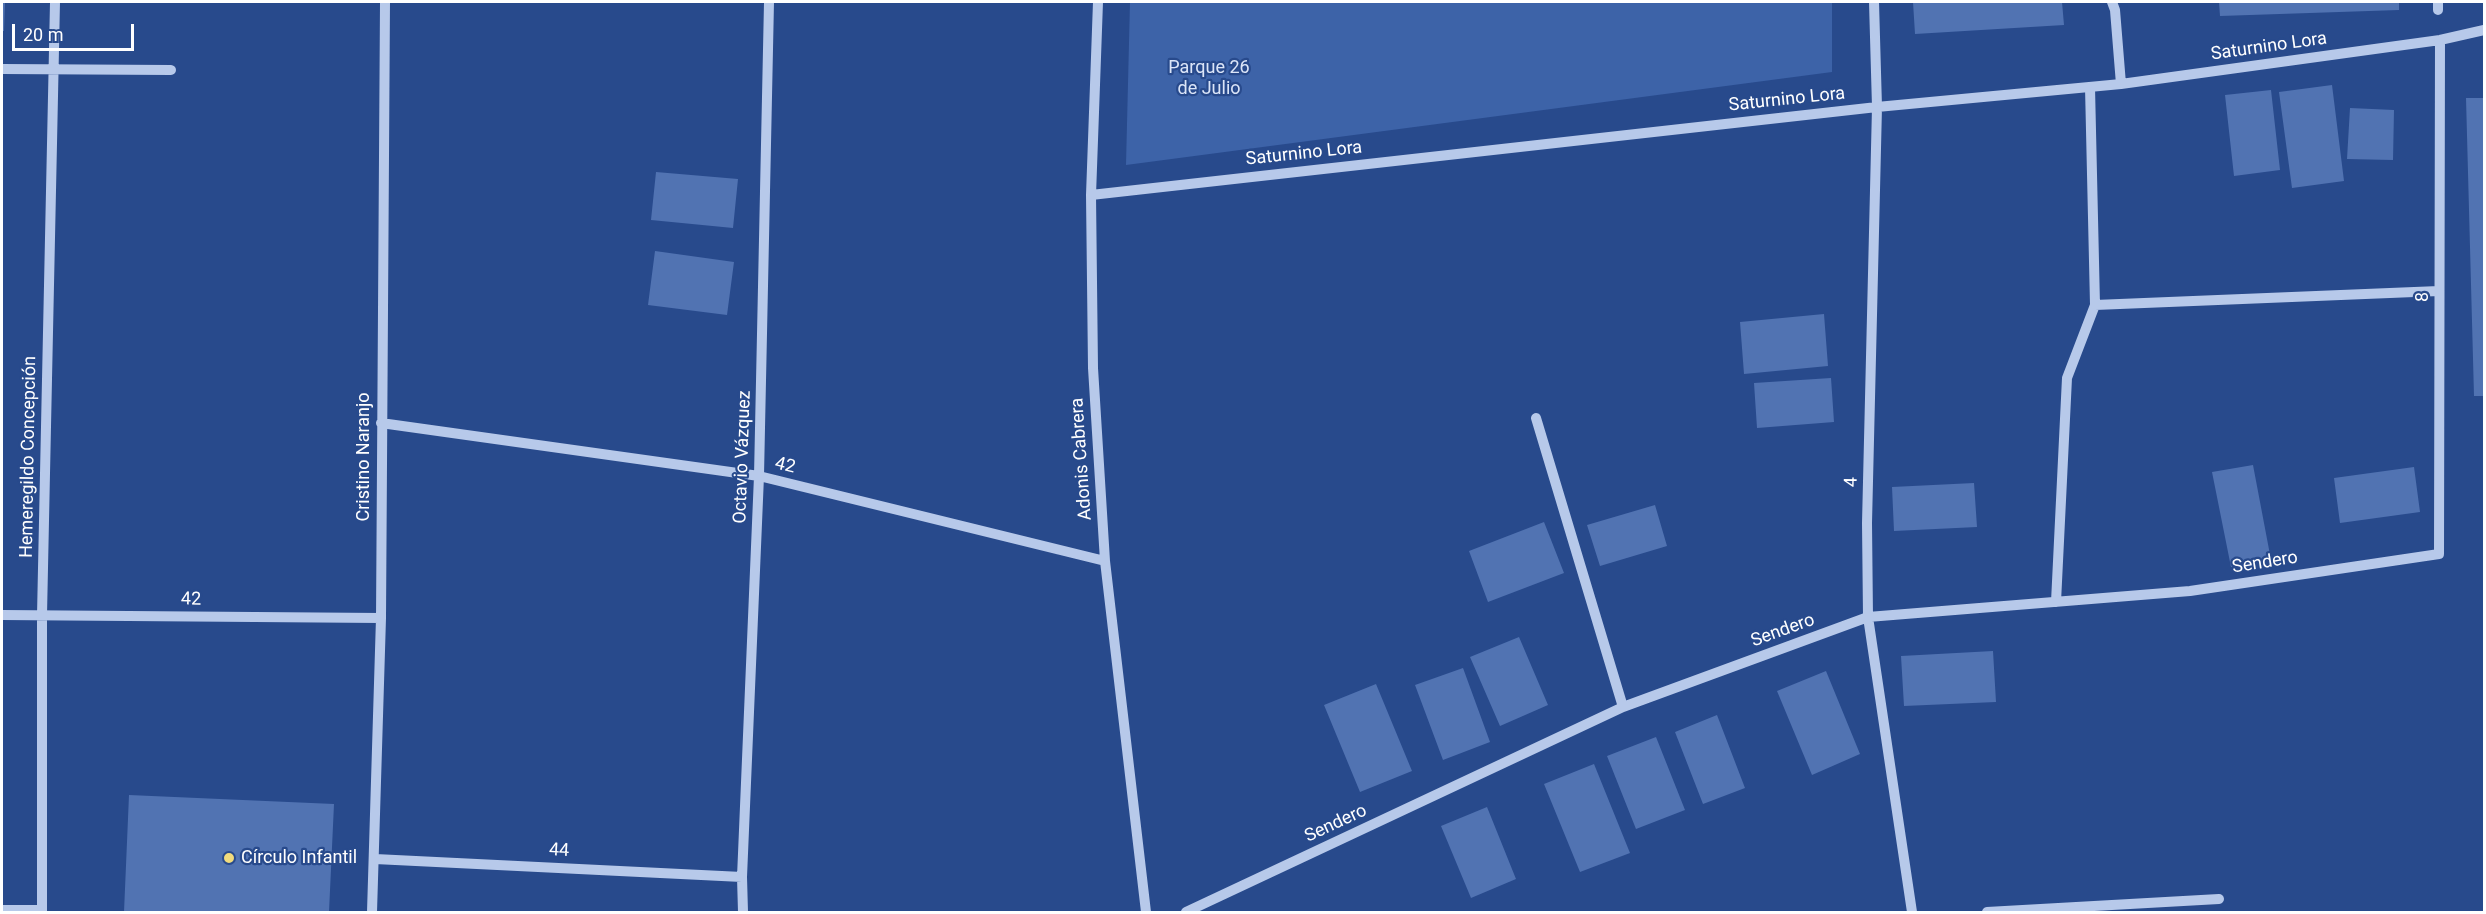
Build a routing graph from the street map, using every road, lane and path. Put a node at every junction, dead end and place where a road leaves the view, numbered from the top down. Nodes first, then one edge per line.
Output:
1 (55, 2) edge
2 (385, 2) edge
3 (769, 2) edge
4 (1098, 2) edge
5 (1874, 2) edge
6 (2116, 4) edge
7 (2484, 30) edge
8 (2440, 40) junction
9 (2, 69) edge
10 (55, 69) junction
11 (171, 70) dead end
12 (2121, 84) junction
13 (2090, 87) junction
14 (1877, 107) junction
15 (1091, 195) junction
16 (2439, 291) junction
17 (2095, 305) junction
18 (1536, 418) dead end
19 (381, 423) junction
20 (759, 476) junction
21 (2439, 554) joint
22 (1105, 561) junction
23 (2056, 602) junction
24 (2, 615) edge
25 (42, 615) junction
26 (1868, 617) junction
27 (381, 618) junction
28 (1623, 707) junction
29 (375, 859) junction
30 (742, 877) junction
31 (2219, 898) dead end
32 (2, 910) edge
33 (42, 911) edge
34 (372, 912) edge
35 (743, 912) edge
36 (1146, 912) edge
37 (1186, 912) edge
38 (1912, 912) edge
39 (1987, 912) edge

1 - 10 street, Hemeregildo Concepción
2 - 19 street, Cristino Naranjo
3 - 20 street, Octavio Vázquez
4 - 15 street, Adonis Cabrera
5 - 14 street, 4
6 - 12 street
7 - 8 street, Saturnino Lora
8 - 12 street, Saturnino Lora
8 - 16 street, 8
9 - 10 street
10 - 11 street
10 - 25 street, Hemeregildo Concepción
12 - 13 street, Saturnino Lora
13 - 14 street, Saturnino Lora
13 - 17 street
14 - 15 street, Saturnino Lora
14 - 26 street, 4
15 - 22 street, Adonis Cabrera
16 - 17 street
16 - 21 street, 8
17 - 23 street
18 - 28 street
19 - 20 street, 42
19 - 27 street, Cristino Naranjo
20 - 22 street, 42
20 - 30 street, Octavio Vázquez
21 - 23 street, Sendero
22 - 36 street, Adonis Cabrera
23 - 26 street, Sendero
24 - 25 street, 42
25 - 27 street, 42
25 - 33 street, Hemeregildo Concepción
26 - 28 street, Sendero
26 - 38 street, 4
27 - 29 street, Cristino Naranjo
28 - 37 street, Sendero
29 - 30 street, 44
29 - 34 street, Cristino Naranjo
30 - 35 street, Octavio Vázquez
31 - 39 street
32 - 33 street

